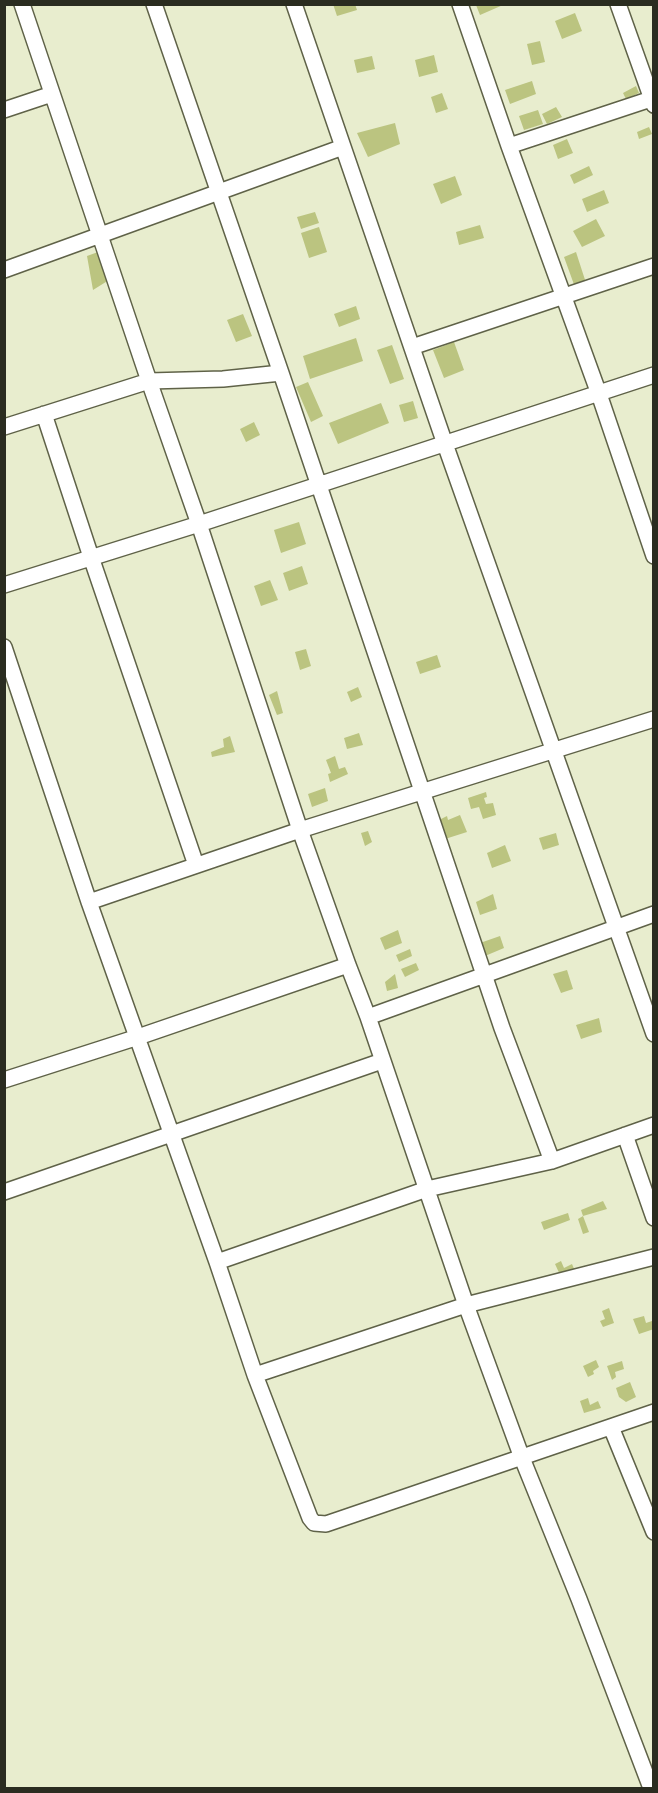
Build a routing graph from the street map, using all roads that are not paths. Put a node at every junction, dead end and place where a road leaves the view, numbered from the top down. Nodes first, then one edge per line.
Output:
1 (22, 4) edge
2 (154, 4) edge
3 (294, 4) edge
4 (459, 4) edge
5 (618, 4) edge
6 (52, 94) junction
7 (653, 101) edge
8 (4, 110) edge
9 (508, 146) junction
10 (343, 147) junction
11 (219, 191) junction
12 (100, 235) junction
13 (654, 266) edge
14 (4, 270) edge
15 (563, 297) junction
16 (412, 347) junction
17 (281, 373) junction
18 (654, 375) edge
19 (149, 381) junction
20 (599, 394) junction
21 (44, 414) junction
22 (4, 427) edge
23 (445, 444) junction
24 (318, 484) junction
25 (199, 524) junction
26 (653, 553) edge
27 (91, 557) junction
28 (4, 585) edge
29 (4, 647) edge
30 (654, 719) edge
31 (553, 750) junction
32 (422, 791) junction
33 (300, 830) junction
34 (196, 865) junction
35 (89, 902) junction
36 (654, 914) edge
37 (616, 927) junction
38 (348, 965) junction
39 (484, 976) junction
40 (368, 1017) junction
41 (654, 1034) edge
42 (138, 1037) junction
43 (382, 1061) junction
44 (4, 1080) edge
45 (654, 1125) edge
46 (172, 1133) junction
47 (625, 1135) junction
48 (552, 1161) junction
49 (427, 1189) junction
50 (4, 1192) edge
51 (654, 1218) edge
52 (654, 1257) edge
53 (217, 1262) junction
54 (466, 1305) junction
55 (255, 1375) junction
56 (654, 1412) edge
57 (611, 1427) junction
58 (522, 1458) junction
59 (654, 1532) edge
60 (651, 1788) edge

1 - 6 street
2 - 11 street
3 - 10 street
4 - 9 street
5 - 7 street
6 - 8 street
6 - 12 street
7 - 9 street
9 - 15 street
10 - 11 street
10 - 16 street
11 - 12 street
11 - 17 street
12 - 14 street
12 - 19 street
13 - 15 street
15 - 16 street
15 - 20 street
16 - 23 street
17 - 19 street
17 - 24 street
18 - 20 street
19 - 21 street
19 - 25 street
20 - 23 street
20 - 26 street
21 - 22 street
21 - 27 street
23 - 24 street
23 - 31 street
24 - 25 street
24 - 32 street
25 - 27 street
25 - 33 street
27 - 28 street
27 - 34 street
29 - 35 street
30 - 31 street
31 - 32 street
31 - 37 street
32 - 33 street
32 - 39 street
33 - 34 street
33 - 38 street
34 - 35 street
35 - 42 street
36 - 37 street
37 - 39 street
37 - 41 street
38 - 40 street
38 - 42 street
39 - 40 street
39 - 48 street
40 - 43 street
42 - 44 street
42 - 46 street
43 - 46 street
43 - 49 street
45 - 47 street
46 - 50 street
46 - 53 street
47 - 48 street
47 - 51 street
48 - 49 street
49 - 53 street
49 - 54 street
52 - 54 street
53 - 55 street
54 - 55 street
54 - 58 street
55 - 58 street
56 - 57 street
57 - 58 street
57 - 59 street
58 - 60 street

